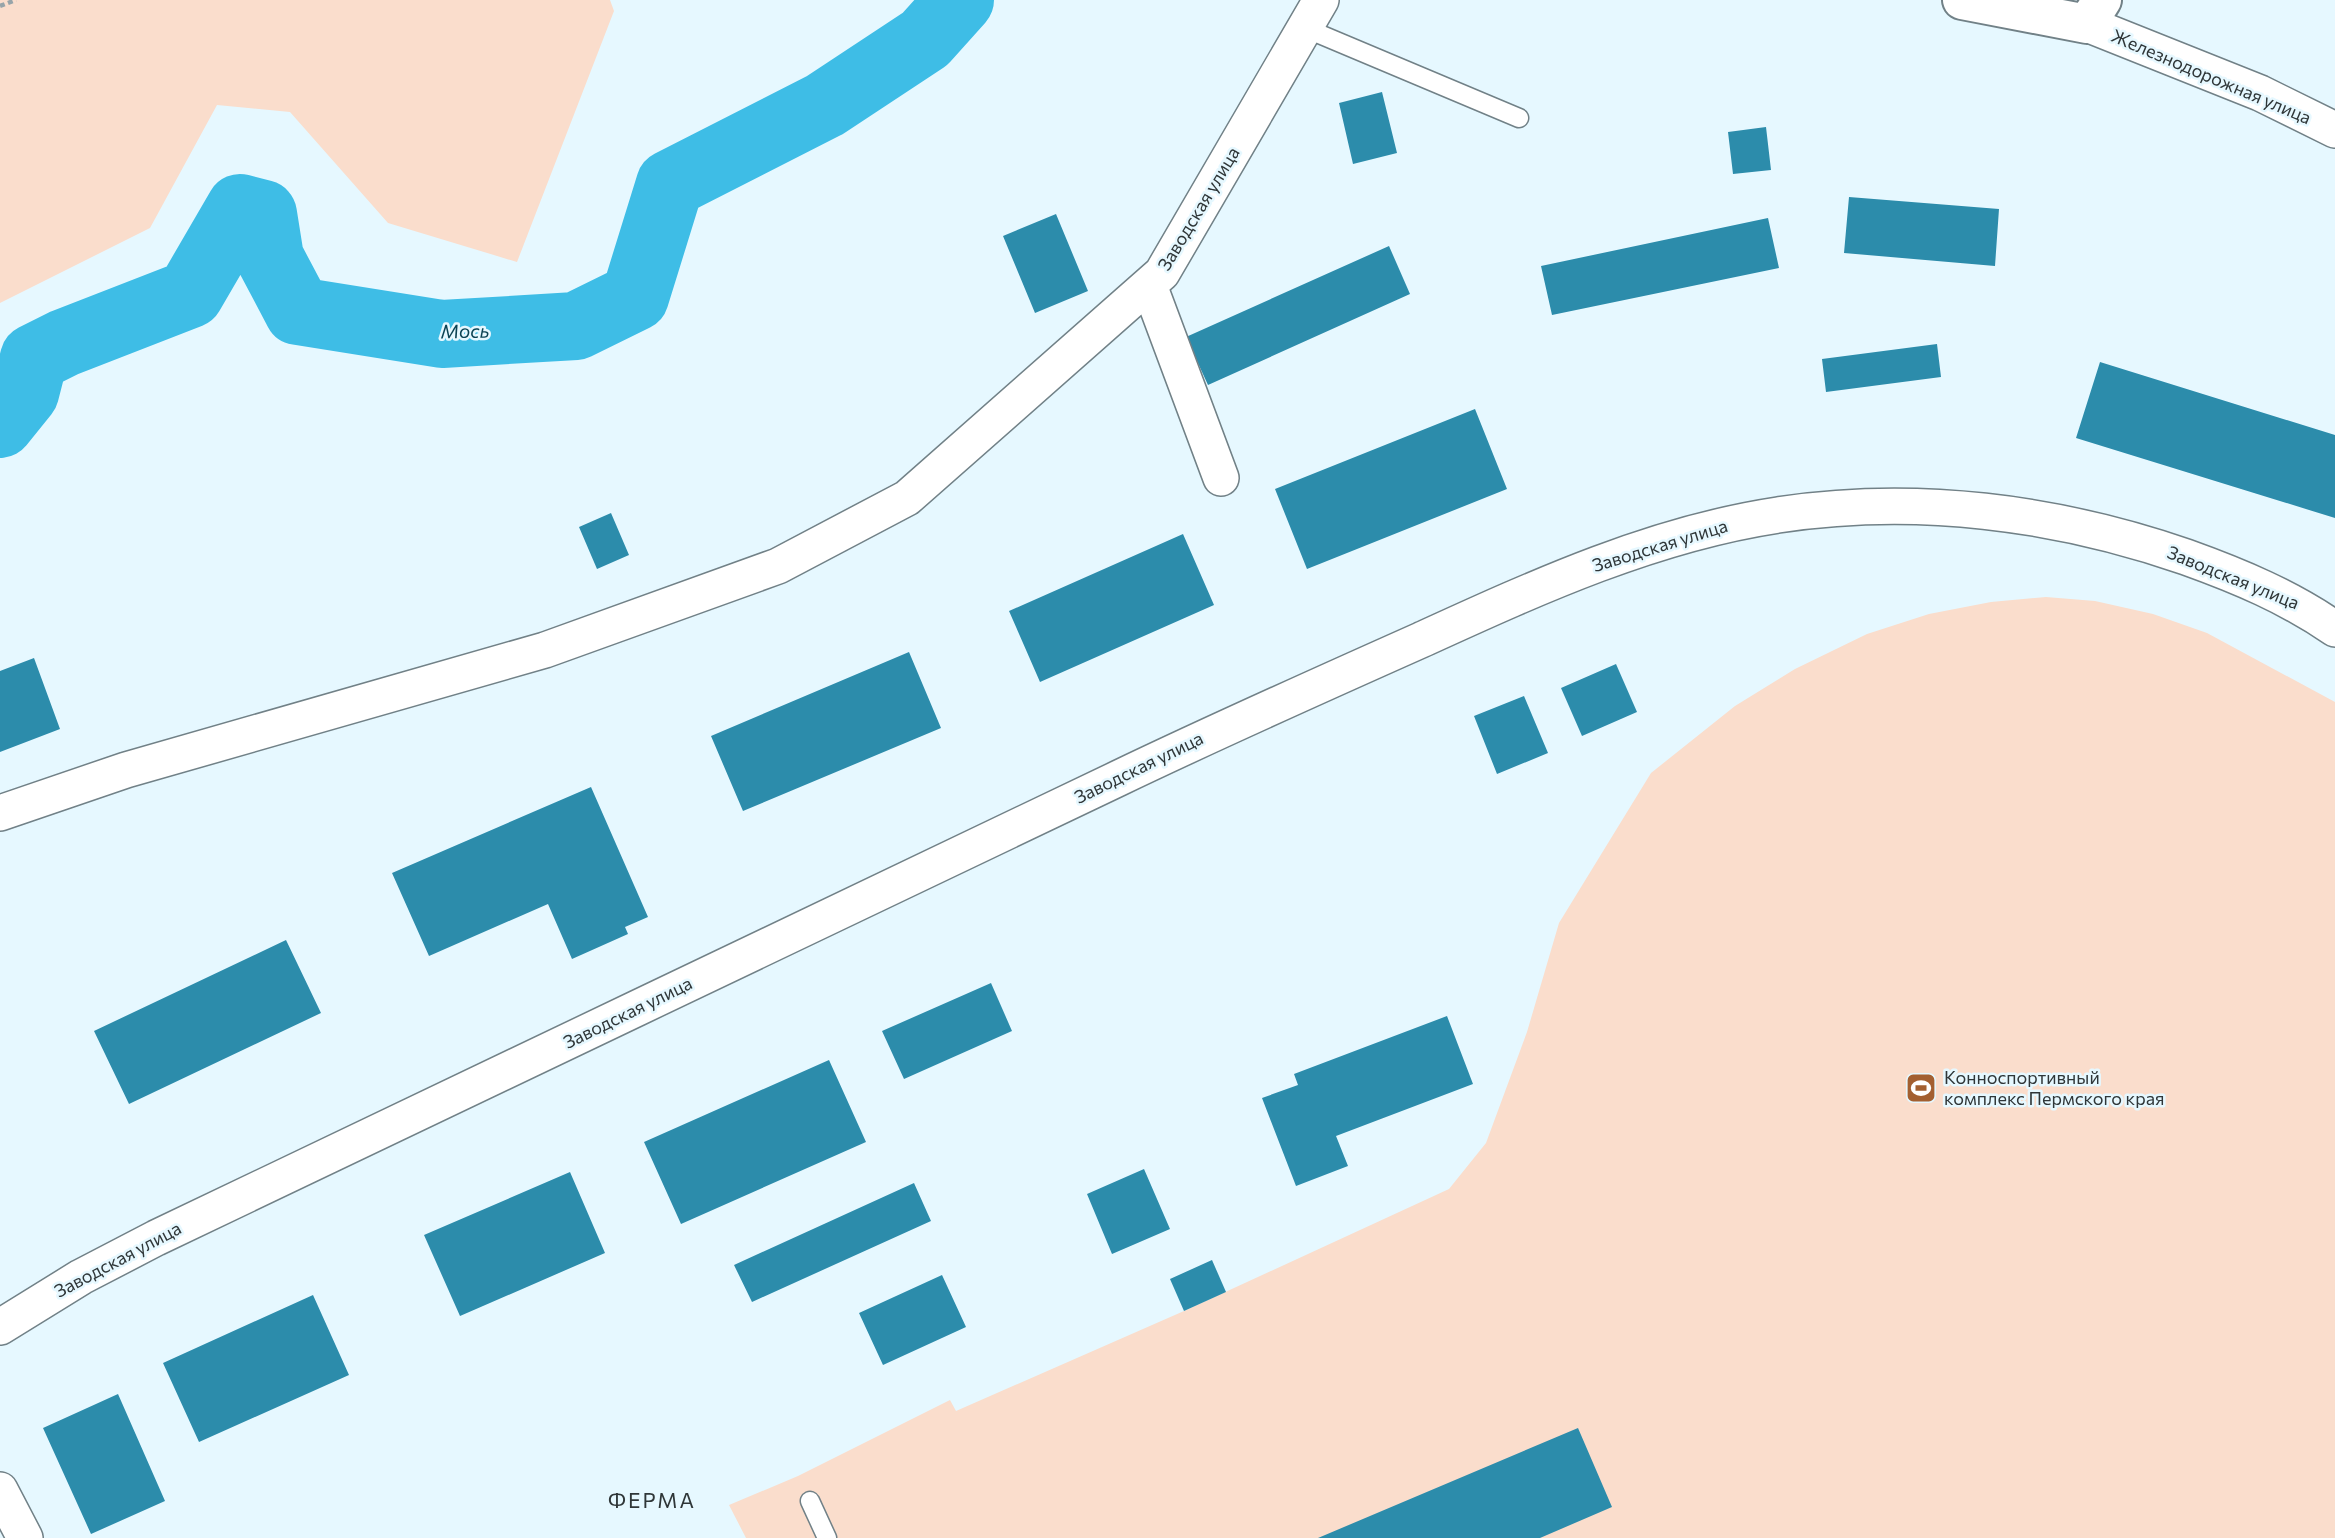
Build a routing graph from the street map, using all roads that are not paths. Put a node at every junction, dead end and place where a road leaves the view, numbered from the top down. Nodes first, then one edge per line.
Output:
1 (1962, 0) edge
2 (2094, 12) edge
3 (1313, 14) edge
4 (1519, 118) dead end
5 (2335, 130) edge
6 (1149, 285) junction
7 (1222, 478) dead end
8 (2335, 629) edge
9 (0, 813) edge
10 (0, 1327) edge
11 (0, 1490) edge
12 (810, 1501) dead end
13 (25, 1538) edge
14 (827, 1538) edge

1 - 2 street
2 - 5 street, Железнодорожная улица
3 - 4 lane
3 - 6 street, Заводская улица
6 - 7 street
6 - 9 street, Заводская улица
8 - 10 street, Заводская улица
11 - 13 street
12 - 14 lane

